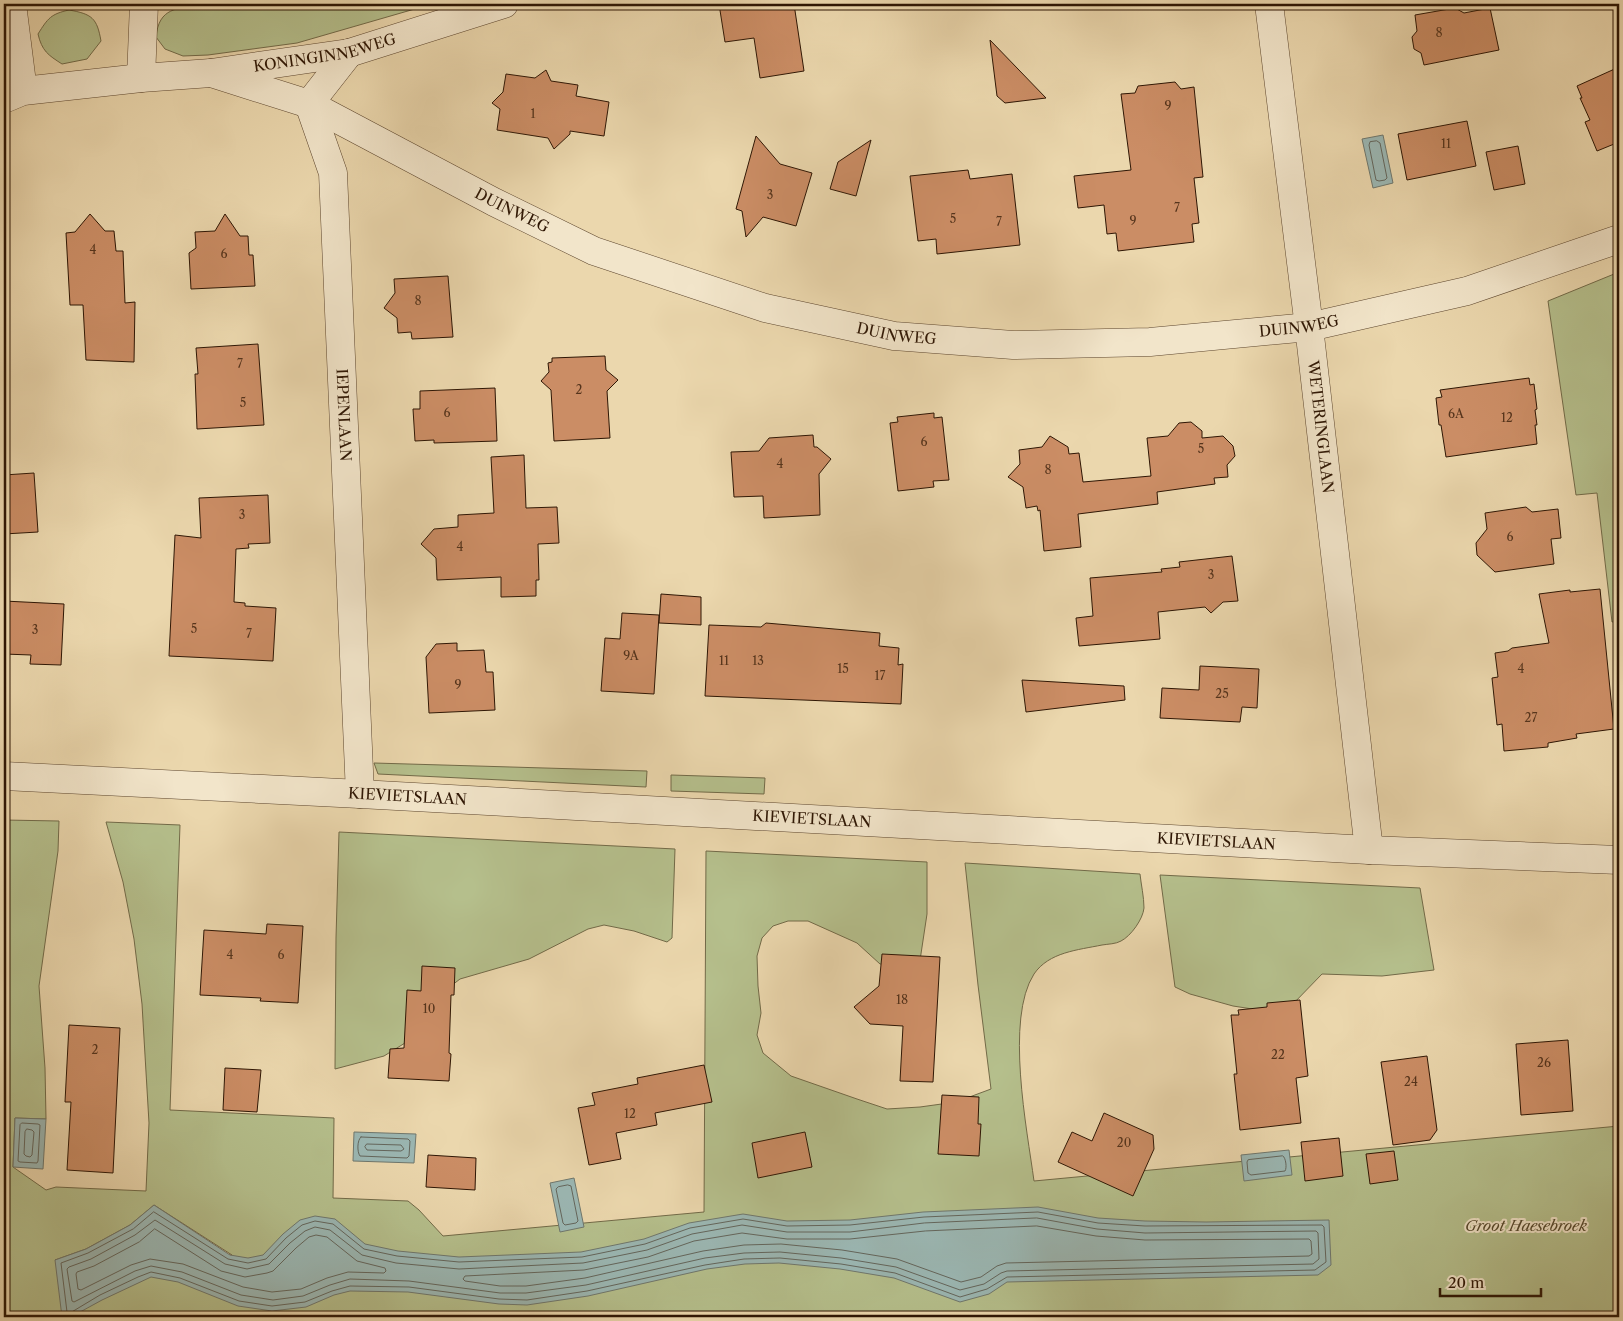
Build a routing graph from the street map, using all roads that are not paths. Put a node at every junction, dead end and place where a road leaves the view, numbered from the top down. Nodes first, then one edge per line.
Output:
1 (12, 4) edge
2 (144, 4) edge
3 (504, 4) edge
4 (1269, 4) edge
5 (349, 53) junction
6 (211, 73) junction
7 (141, 78) junction
8 (14, 95) edge
9 (309, 104) junction
10 (1619, 239) edge
11 (1309, 327) junction
12 (4, 776) edge
13 (360, 794) junction
14 (1369, 850) junction
15 (1619, 860) edge

1 - 8 street, KONINGINNEWEG
2 - 7 street
3 - 5 street, KONINGINNEWEG
4 - 11 street, WETERINGLAAN
5 - 6 street, KONINGINNEWEG
5 - 9 street
6 - 7 street, KONINGINNEWEG
6 - 9 street, DUINWEG
7 - 8 street, KONINGINNEWEG
9 - 11 street, DUINWEG
9 - 13 street, IEPENLAAN
10 - 11 street, DUINWEG
11 - 14 street, WETERINGLAAN
12 - 13 street, KIEVIETSLAAN
13 - 14 street, KIEVIETSLAAN
14 - 15 street, KIEVIETSLAAN

